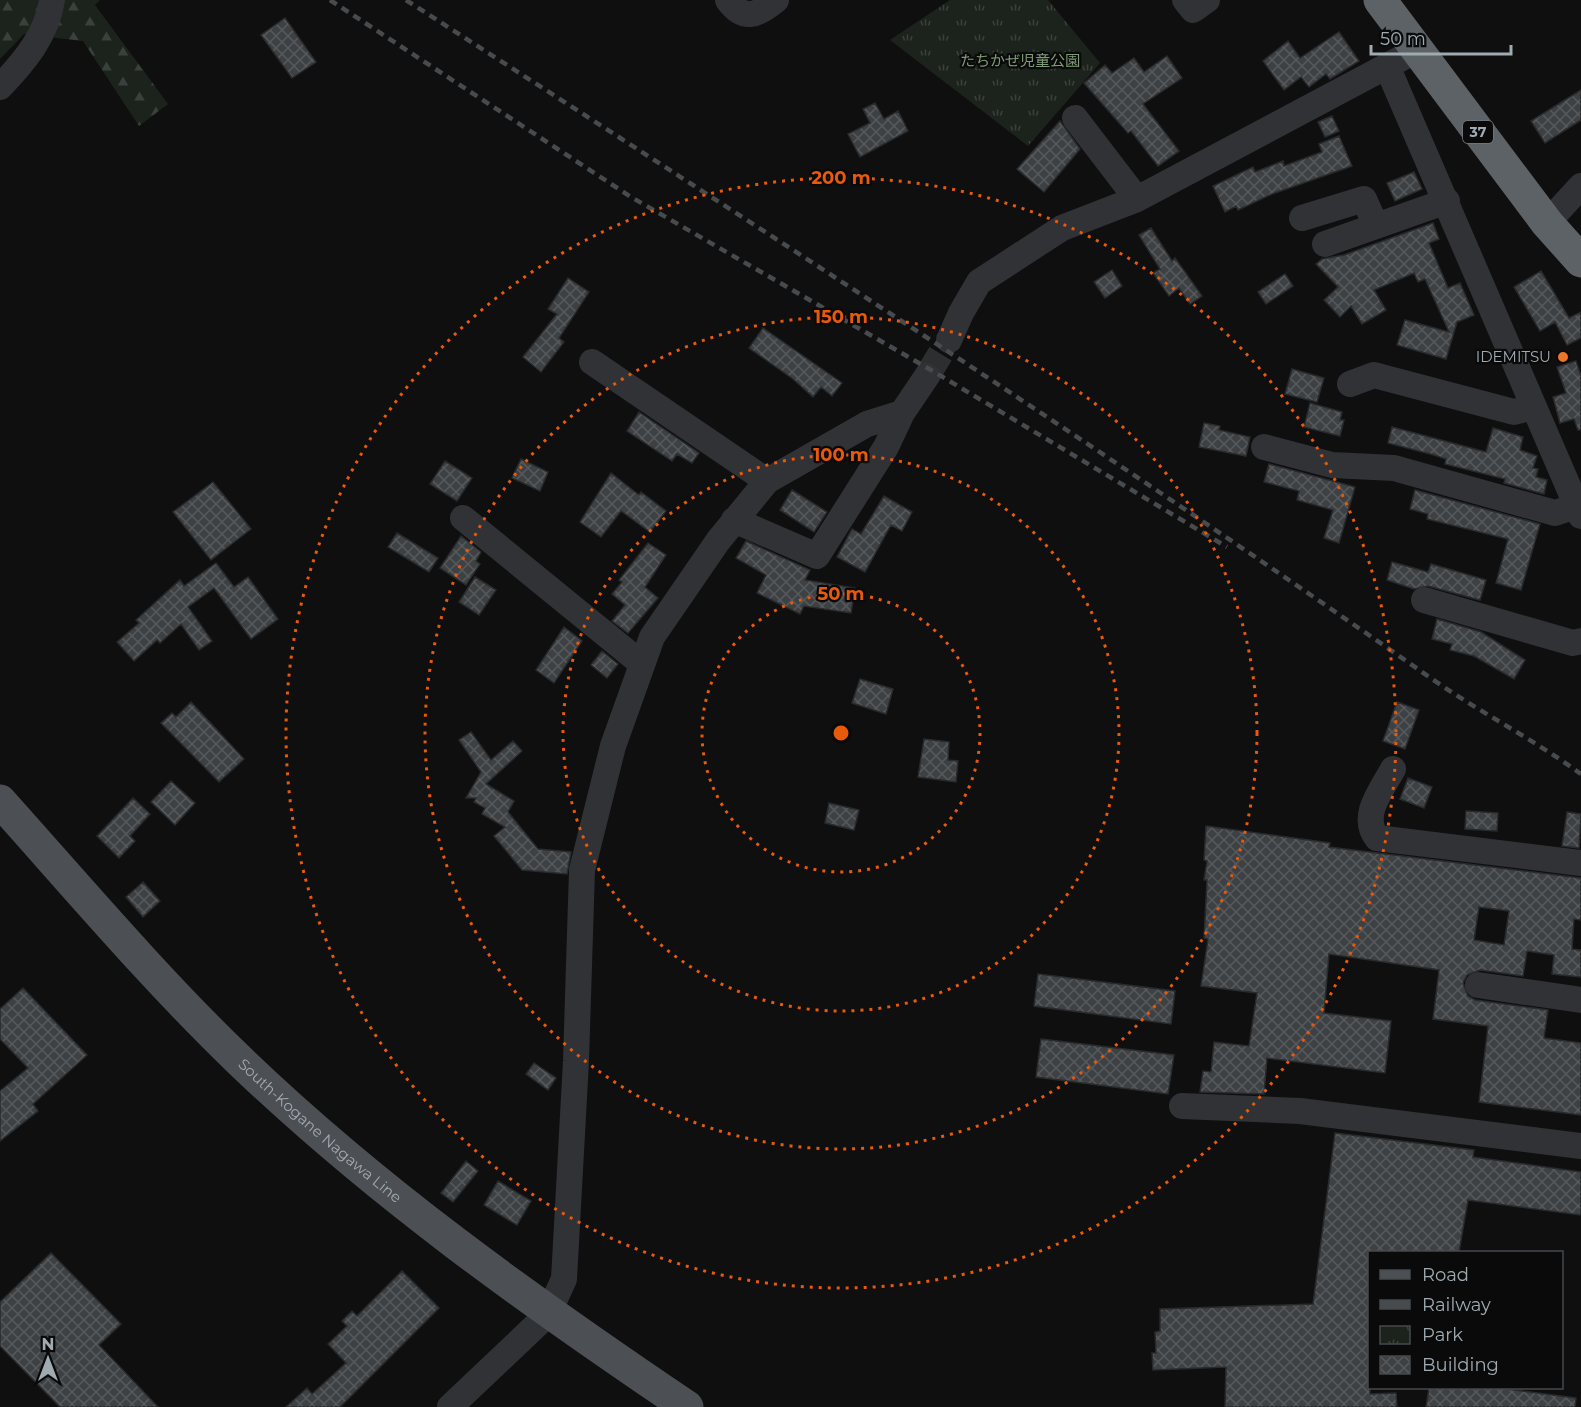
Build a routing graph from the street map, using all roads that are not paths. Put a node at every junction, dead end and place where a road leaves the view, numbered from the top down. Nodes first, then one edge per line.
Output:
1 (52, 0) edge
2 (728, 0) edge
3 (776, 0) edge
4 (1185, 0) edge
5 (1207, 0) edge
6 (1380, 0) edge
7 (1417, 50) junction
8 (1387, 66) junction
9 (0, 87) edge
10 (1076, 118) dead end
11 (1581, 186) edge
12 (1137, 199) junction
13 (1447, 201) junction
14 (1302, 218) dead end
15 (1547, 223) junction
16 (1376, 226) junction
17 (1325, 244) dead end
18 (1581, 261) edge
19 (949, 340) tunnel mouth
20 (592, 362) dead end
21 (927, 376) tunnel mouth
22 (1350, 384) dead end
23 (1533, 407) junction
24 (902, 413) junction
25 (1264, 447) dead end
26 (767, 482) junction
27 (1579, 511) edge
28 (463, 519) dead end
29 (735, 520) junction
30 (1424, 600) dead end
31 (1581, 641) edge
32 (642, 664) junction
33 (1393, 769) dead end
34 (0, 801) edge
35 (1581, 862) edge
36 (1478, 985) dead end
37 (1581, 999) edge
38 (1182, 1106) dead end
39 (1581, 1146) edge
40 (549, 1314) junction
41 (450, 1407) edge
42 (687, 1407) edge

1 - 9 street
2 - 3 street
4 - 5 street
6 - 7 highway, 37
7 - 8 street
7 - 15 highway, 37
8 - 12 street
8 - 13 street
10 - 12 street
11 - 15 street
12 - 19 street
13 - 16 street
13 - 23 street
14 - 16 street
15 - 18 highway, 37
16 - 17 street
20 - 26 street
21 - 24 street
22 - 23 street
23 - 27 street
24 - 26 street
24 - 29 street
25 - 27 street
26 - 29 street
28 - 32 street
29 - 32 street
30 - 31 street
32 - 40 street
33 - 35 street
34 - 40 main road, South-Kogane Nagawa Line
36 - 37 street
38 - 39 street
40 - 41 street
40 - 42 main road, South-Kogane Nagawa Line

